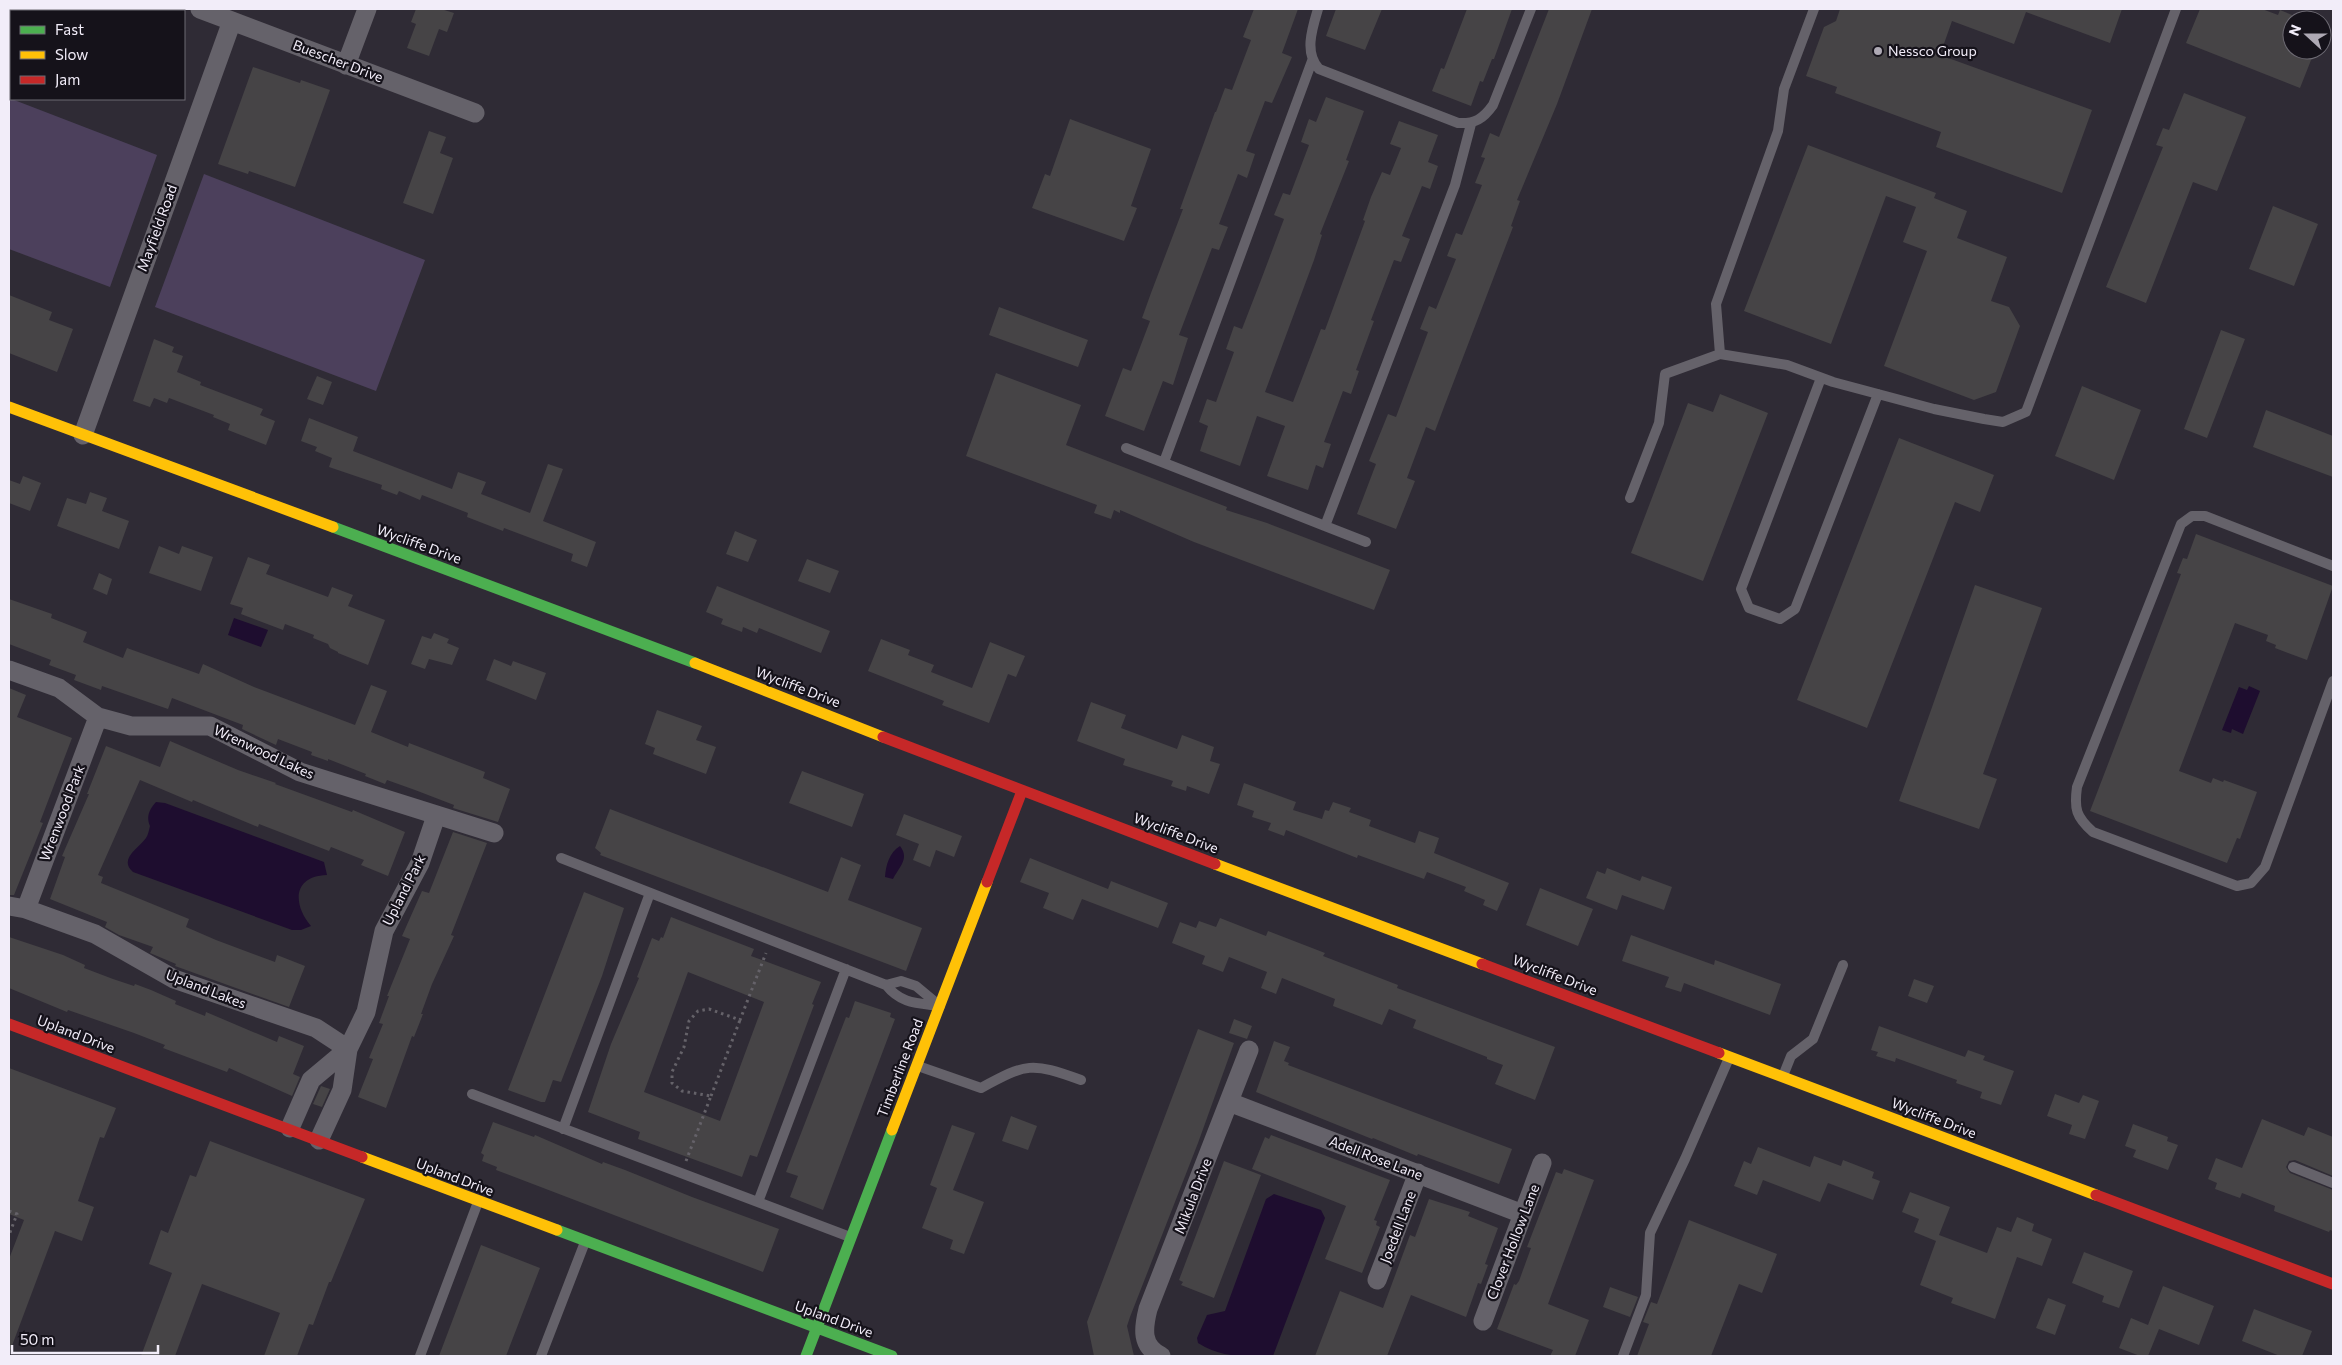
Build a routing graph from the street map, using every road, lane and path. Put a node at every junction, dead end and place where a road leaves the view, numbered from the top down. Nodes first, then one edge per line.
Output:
1 (200, 9) edge
2 (367, 9) edge
3 (1318, 9) edge
4 (1531, 9) edge
5 (1814, 9) edge
6 (2176, 9) edge
7 (232, 21) junction
8 (1312, 61) junction
9 (346, 65) junction
10 (475, 113) dead end
11 (1471, 124) junction
12 (1720, 354) junction
13 (1821, 378) junction
14 (1878, 394) junction
15 (9, 407) edge
16 (83, 435) junction
17 (1126, 448) dead end
18 (1164, 462) junction
19 (1630, 498) dead end
20 (1325, 526) junction
21 (1366, 542) dead end
22 (2333, 566) edge
23 (9, 670) edge
24 (2333, 681) edge
25 (98, 717) junction
26 (1022, 791) junction
27 (436, 816) junction
28 (494, 833) dead end
29 (561, 858) dead end
30 (650, 893) junction
31 (17, 908) edge
32 (771, 940) junction
33 (1843, 965) dead end
34 (846, 969) junction
35 (886, 984) junction
36 (940, 1006) junction
37 (740, 1020) junction
38 (9, 1024) edge
39 (348, 1049) junction
40 (1249, 1050) dead end
41 (1729, 1057) junction
42 (917, 1066) junction
43 (1782, 1077) junction
44 (1081, 1080) dead end
45 (472, 1094) dead end
46 (710, 1096) junction
47 (1229, 1102) junction
48 (290, 1128) junction
49 (563, 1129) junction
50 (319, 1140) junction
51 (1542, 1163) dead end
52 (2293, 1167) dead end
53 (1418, 1173) junction
54 (682, 1174) junction
55 (2333, 1183) edge
56 (478, 1202) junction
57 (758, 1202) junction
58 (9, 1211) edge
59 (1523, 1214) junction
60 (9, 1235) edge
61 (851, 1238) junction
62 (585, 1241) junction
63 (1378, 1280) dead end
64 (2333, 1284) edge
65 (1483, 1321) dead end
66 (816, 1329) junction
67 (420, 1356) edge
68 (541, 1356) edge
69 (806, 1356) edge
70 (892, 1356) edge
71 (1161, 1356) edge
72 (1623, 1356) edge

1 - 7 street, Buescher Drive
2 - 9 street
3 - 8 lane
4 - 11 lane
5 - 12 lane
6 - 14 lane
7 - 9 street, Buescher Drive
7 - 16 street, Mayfield Road
8 - 11 lane
8 - 18 lane
9 - 10 street, Buescher Drive
11 - 20 lane
12 - 13 lane
12 - 19 lane
13 - 14 lane
13 - 14 lane
15 - 16 street, Wycliffe Drive
16 - 26 street, Wycliffe Drive
17 - 18 lane
18 - 20 lane
20 - 21 lane
22 - 24 lane
23 - 25 street, Wrenwood Lakes
25 - 27 street, Wrenwood Lakes
25 - 31 street, Wrenwood Park
26 - 36 street, Timberline Road
26 - 41 street, Wycliffe Drive
27 - 28 street, Wrenwood Lakes
27 - 39 street, Upland Park
29 - 30 lane
30 - 32 lane
30 - 49 lane
31 - 39 street, Upland Lakes
32 - 34 lane
32 - 37 path
33 - 43 lane
34 - 35 lane
34 - 57 lane
35 - 36 lane
35 - 36 lane
36 - 42 street, Timberline Road
37 - 46 path
37 - 46 path
38 - 48 street, Upland Drive
39 - 48 street, Upland Park
39 - 50 street, Upland Park
40 - 47 street, Mikula Drive
41 - 43 street, Wycliffe Drive
41 - 72 lane
42 - 44 lane
42 - 61 street, Timberline Road
43 - 64 street, Wycliffe Drive
45 - 49 lane
46 - 54 path
47 - 53 street, Adell Rose Lane
47 - 71 street, Mikula Drive
48 - 50 street, Upland Drive
49 - 54 lane
50 - 56 street, Upland Drive
51 - 59 street, Clover Hollow Lane
52 - 55 lane
53 - 59 street, Adell Rose Lane
53 - 63 street, Joedell Lane
54 - 57 lane
56 - 62 street, Upland Drive
56 - 67 lane
57 - 61 lane
58 - 60 path
59 - 65 street, Clover Hollow Lane
61 - 66 street, Timberline Road
62 - 66 street, Upland Drive
62 - 68 lane
66 - 69 street, Timberline Road
66 - 70 street, Upland Drive

